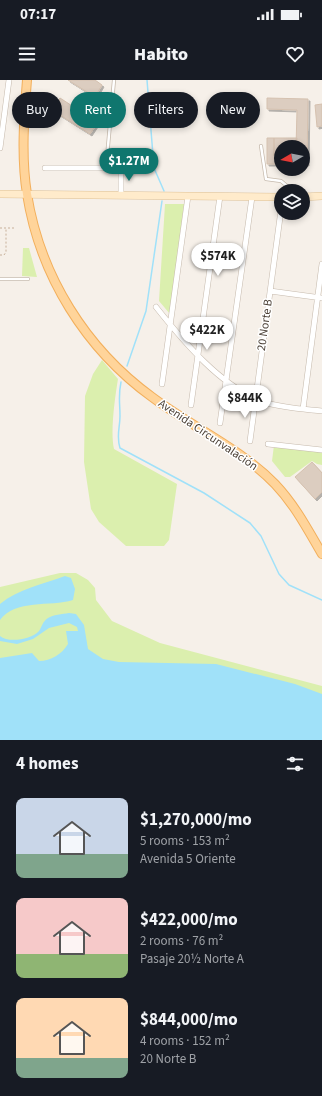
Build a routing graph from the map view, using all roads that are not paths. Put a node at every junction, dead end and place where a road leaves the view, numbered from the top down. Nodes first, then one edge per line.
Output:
1 (9, 80) edge
2 (27, 80) edge
3 (114, 80) edge
4 (3, 104) edge
5 (1, 135) edge
6 (261, 146) dead end
7 (0, 148) edge
8 (45, 168) dead end
9 (106, 168) junction
10 (121, 168) junction
11 (141, 168) dead end
12 (284, 184) edge
13 (0, 194) edge
14 (27, 194) junction
15 (121, 195) junction
16 (188, 196) junction
17 (220, 196) junction
18 (252, 196) junction
19 (322, 196) edge
20 (274, 197) edge
21 (310, 197) edge
22 (280, 220) edge
23 (322, 264) edge
24 (0, 279) edge
25 (28, 279) dead end
26 (270, 291) junction
27 (320, 298) edge
28 (156, 307) dead end
29 (172, 326) junction
30 (199, 355) junction
31 (227, 380) junction
32 (162, 384) dead end
33 (256, 398) junction
34 (191, 405) dead end
35 (303, 409) junction
36 (322, 411) edge
37 (220, 423) dead end
38 (250, 441) dead end
39 (268, 444) dead end
40 (322, 450) edge
41 (322, 554) edge

1 - 4 street
2 - 14 main road, Avenida Circunvalación
3 - 9 lane
4 - 5 street
5 - 7 street
6 - 12 lane
8 - 9 street
9 - 10 street
10 - 11 street
10 - 15 street
13 - 14 street
14 - 15 street
14 - 41 main road, Avenida Circunvalación
15 - 16 street
16 - 17 street
16 - 29 street
17 - 18 street
17 - 30 street
18 - 20 street
18 - 31 street
19 - 21 street
22 - 26 street, 20 Norte B
23 - 27 street
24 - 25 lane
26 - 27 street
26 - 33 street, 20 Norte B
27 - 35 street
28 - 29 street
29 - 30 street
29 - 32 street
30 - 31 street
30 - 34 street
31 - 33 street
31 - 37 street
33 - 35 street
33 - 38 street, 20 Norte B
35 - 36 street
39 - 40 street

